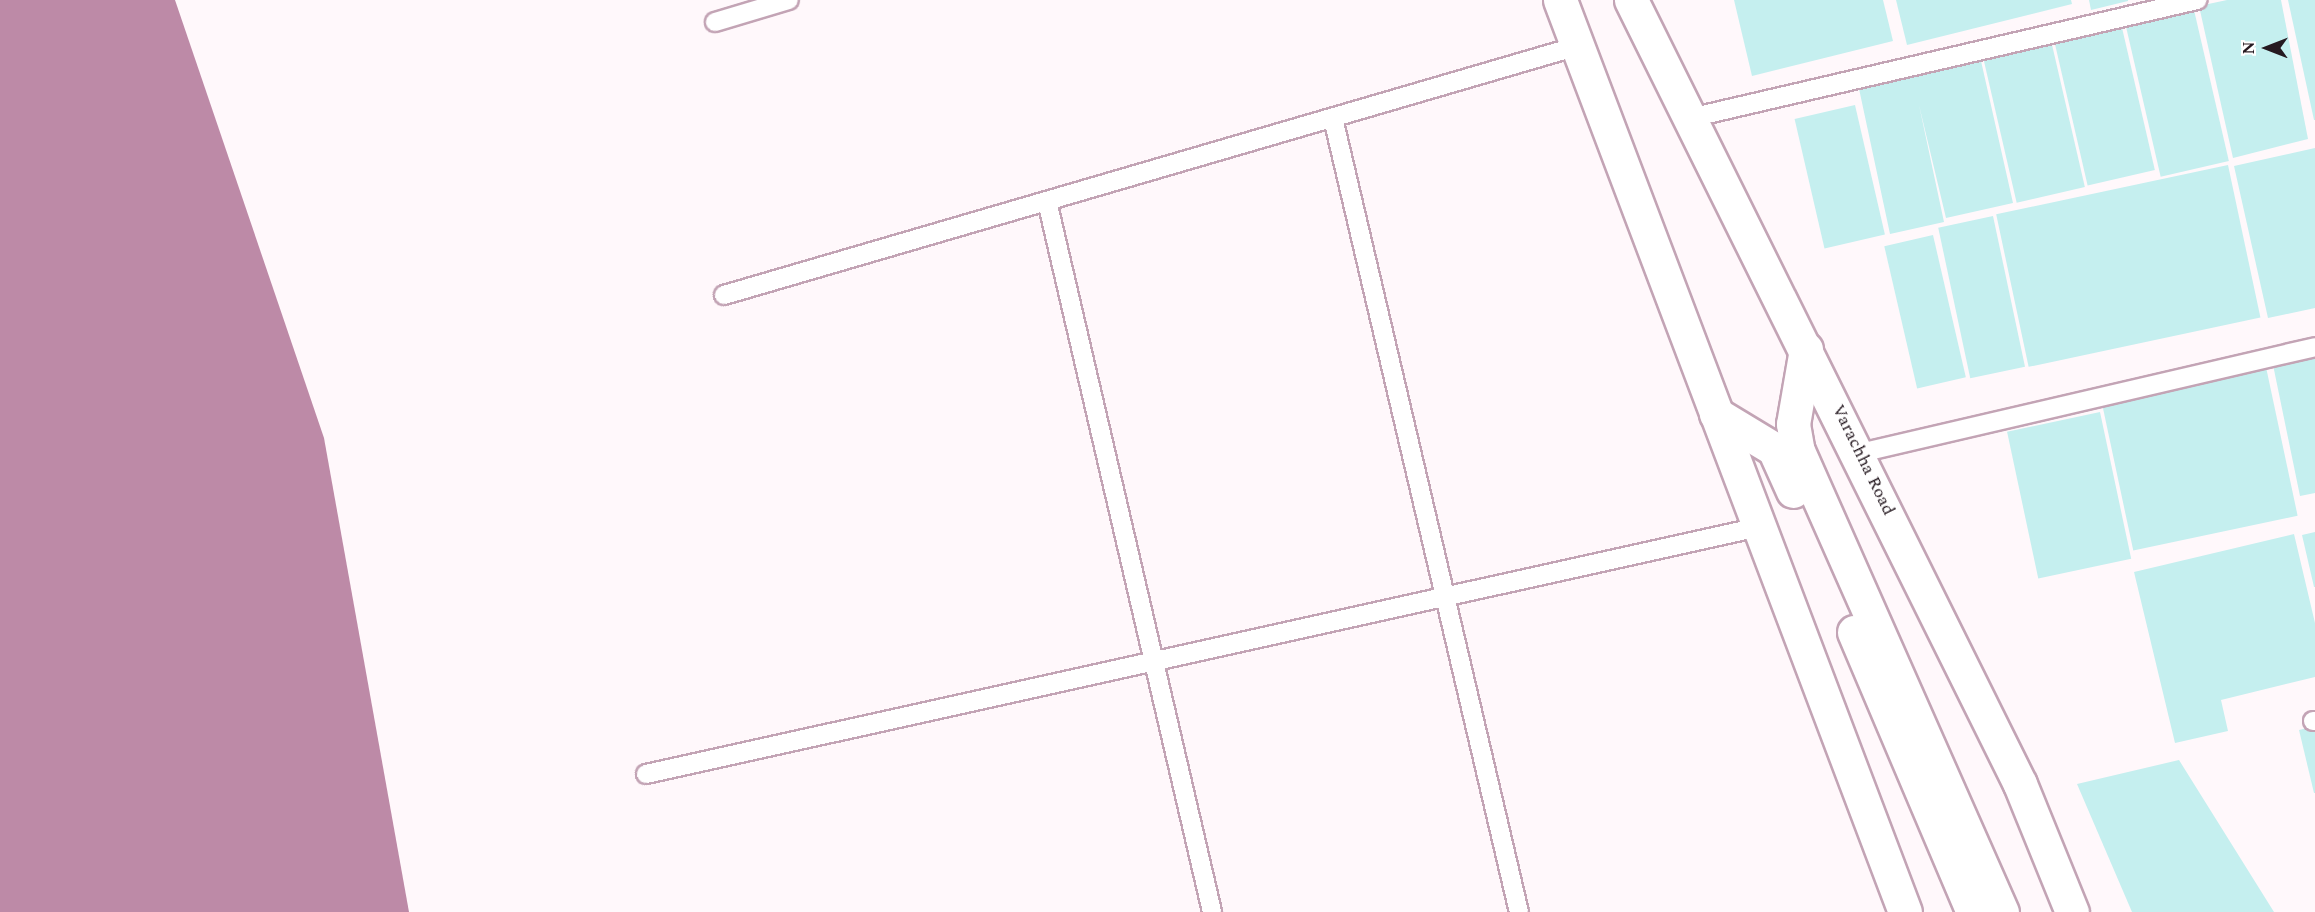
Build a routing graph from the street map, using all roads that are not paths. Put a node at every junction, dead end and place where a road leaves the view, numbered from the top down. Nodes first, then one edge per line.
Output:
1 (789, 0) edge
2 (1560, 0) edge
3 (2197, 0) edge
4 (1637, 5) edge
5 (715, 22) dead end
6 (1578, 46) junction
7 (1333, 118) junction
8 (1690, 118) junction
9 (1047, 201) junction
10 (724, 295) dead end
11 (2315, 347) edge
12 (1806, 349) junction
13 (1716, 414) junction
14 (1860, 453) junction
15 (1759, 527) junction
16 (1445, 597) junction
17 (1151, 662) junction
18 (646, 774) dead end
19 (1212, 912) edge
20 (1519, 912) edge
21 (1905, 912) edge
22 (1973, 912) edge
23 (2002, 912) edge
24 (2072, 912) edge

1 - 5 lane
2 - 6 main road
3 - 8 lane
4 - 8 main road, Varachha Road
6 - 7 lane
6 - 13 main road
7 - 9 lane
7 - 16 lane
8 - 12 main road, Varachha Road
9 - 10 lane
9 - 17 lane
11 - 14 lane
12 - 14 main road, Varachha Road
12 - 23 main road
13 - 15 main road
13 - 22 main road
14 - 24 main road, Varachha Road
15 - 16 lane
15 - 21 main road
16 - 17 lane
16 - 20 lane
17 - 18 lane
17 - 19 lane

